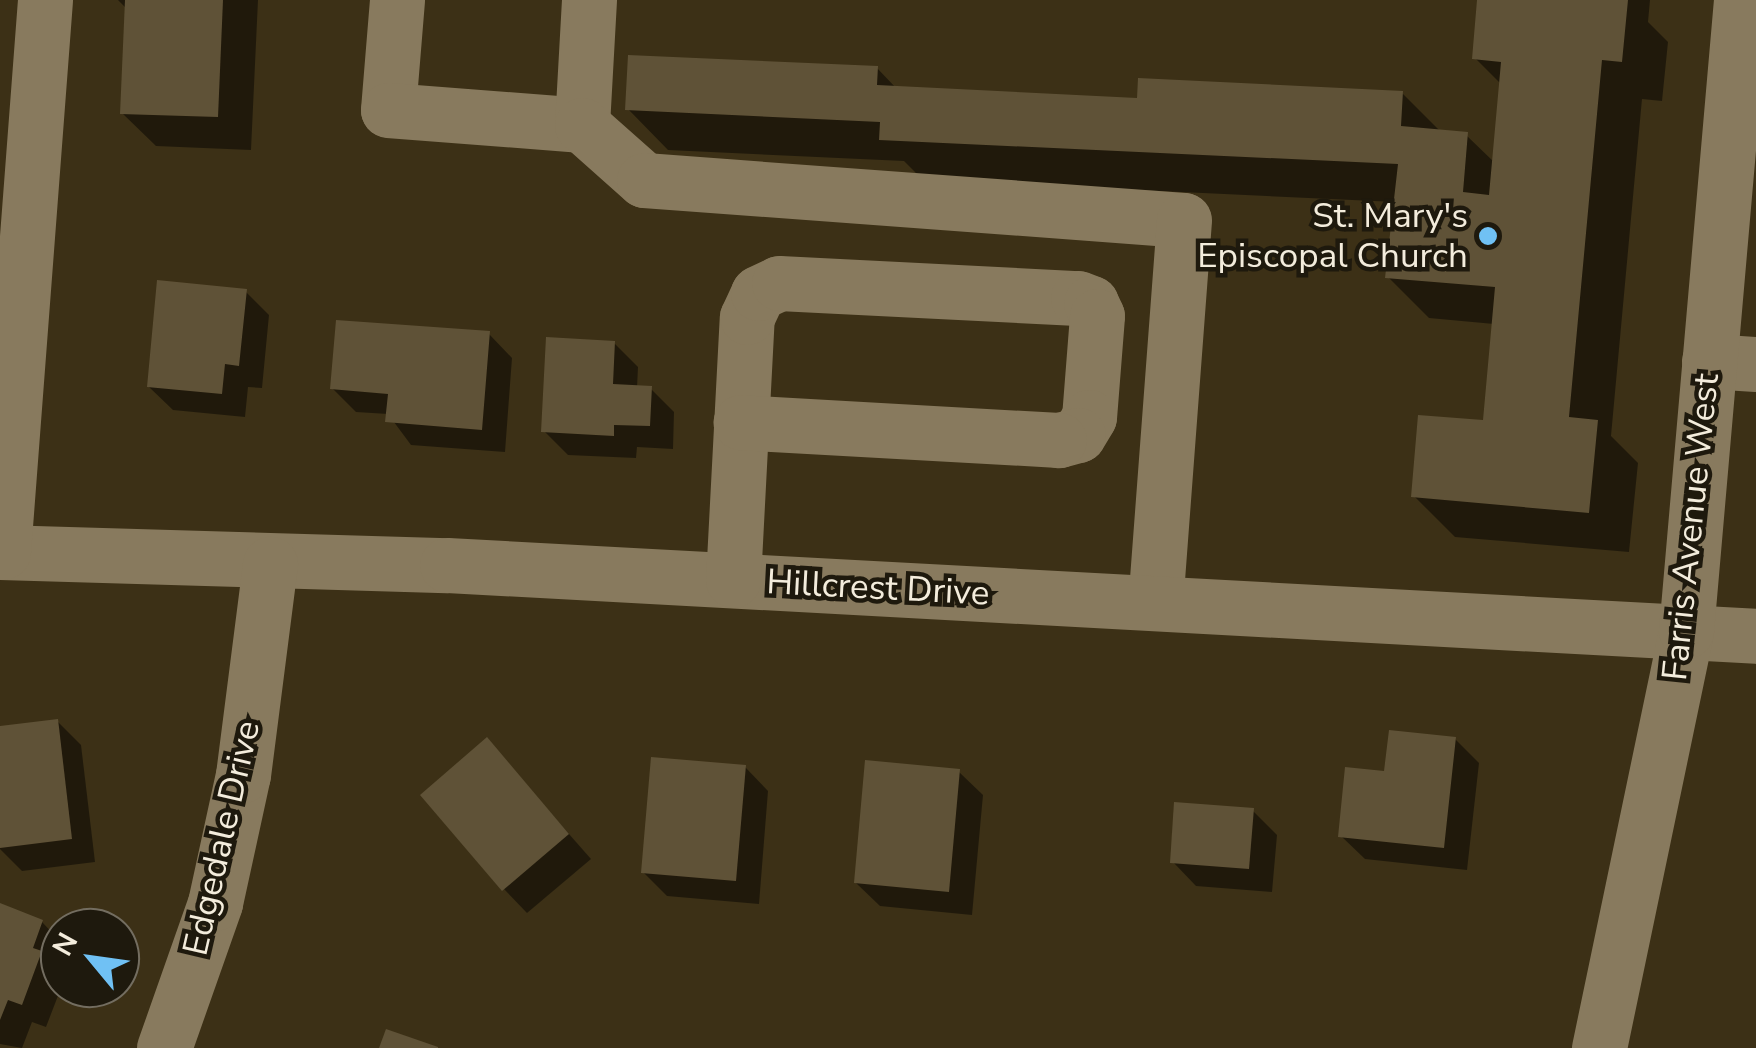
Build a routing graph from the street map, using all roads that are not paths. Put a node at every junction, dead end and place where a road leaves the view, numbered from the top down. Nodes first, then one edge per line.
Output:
1 (45, 0) edge
2 (396, 0) edge
3 (589, 0) edge
4 (1746, 5) edge
5 (582, 125) junction
6 (1732, 363) edge
7 (741, 422) junction
8 (1, 552) edge
9 (270, 564) junction
10 (733, 580) junction
11 (1155, 602) junction
12 (1686, 630) junction
13 (1756, 636) edge
14 (164, 1048) edge
15 (1599, 1048) edge

1 - 8 street
2 - 5 street
3 - 5 street
4 - 6 street, Farris Avenue West
5 - 11 street
6 - 12 street, Farris Avenue West
7 - 7 street
7 - 10 street
8 - 9 street, Hillcrest Drive
9 - 10 street, Hillcrest Drive
9 - 14 street, Edgedale Drive
10 - 11 street, Hillcrest Drive
11 - 12 street, Hillcrest Drive
12 - 13 street, Hillcrest Drive
12 - 15 street, Farris Avenue West

